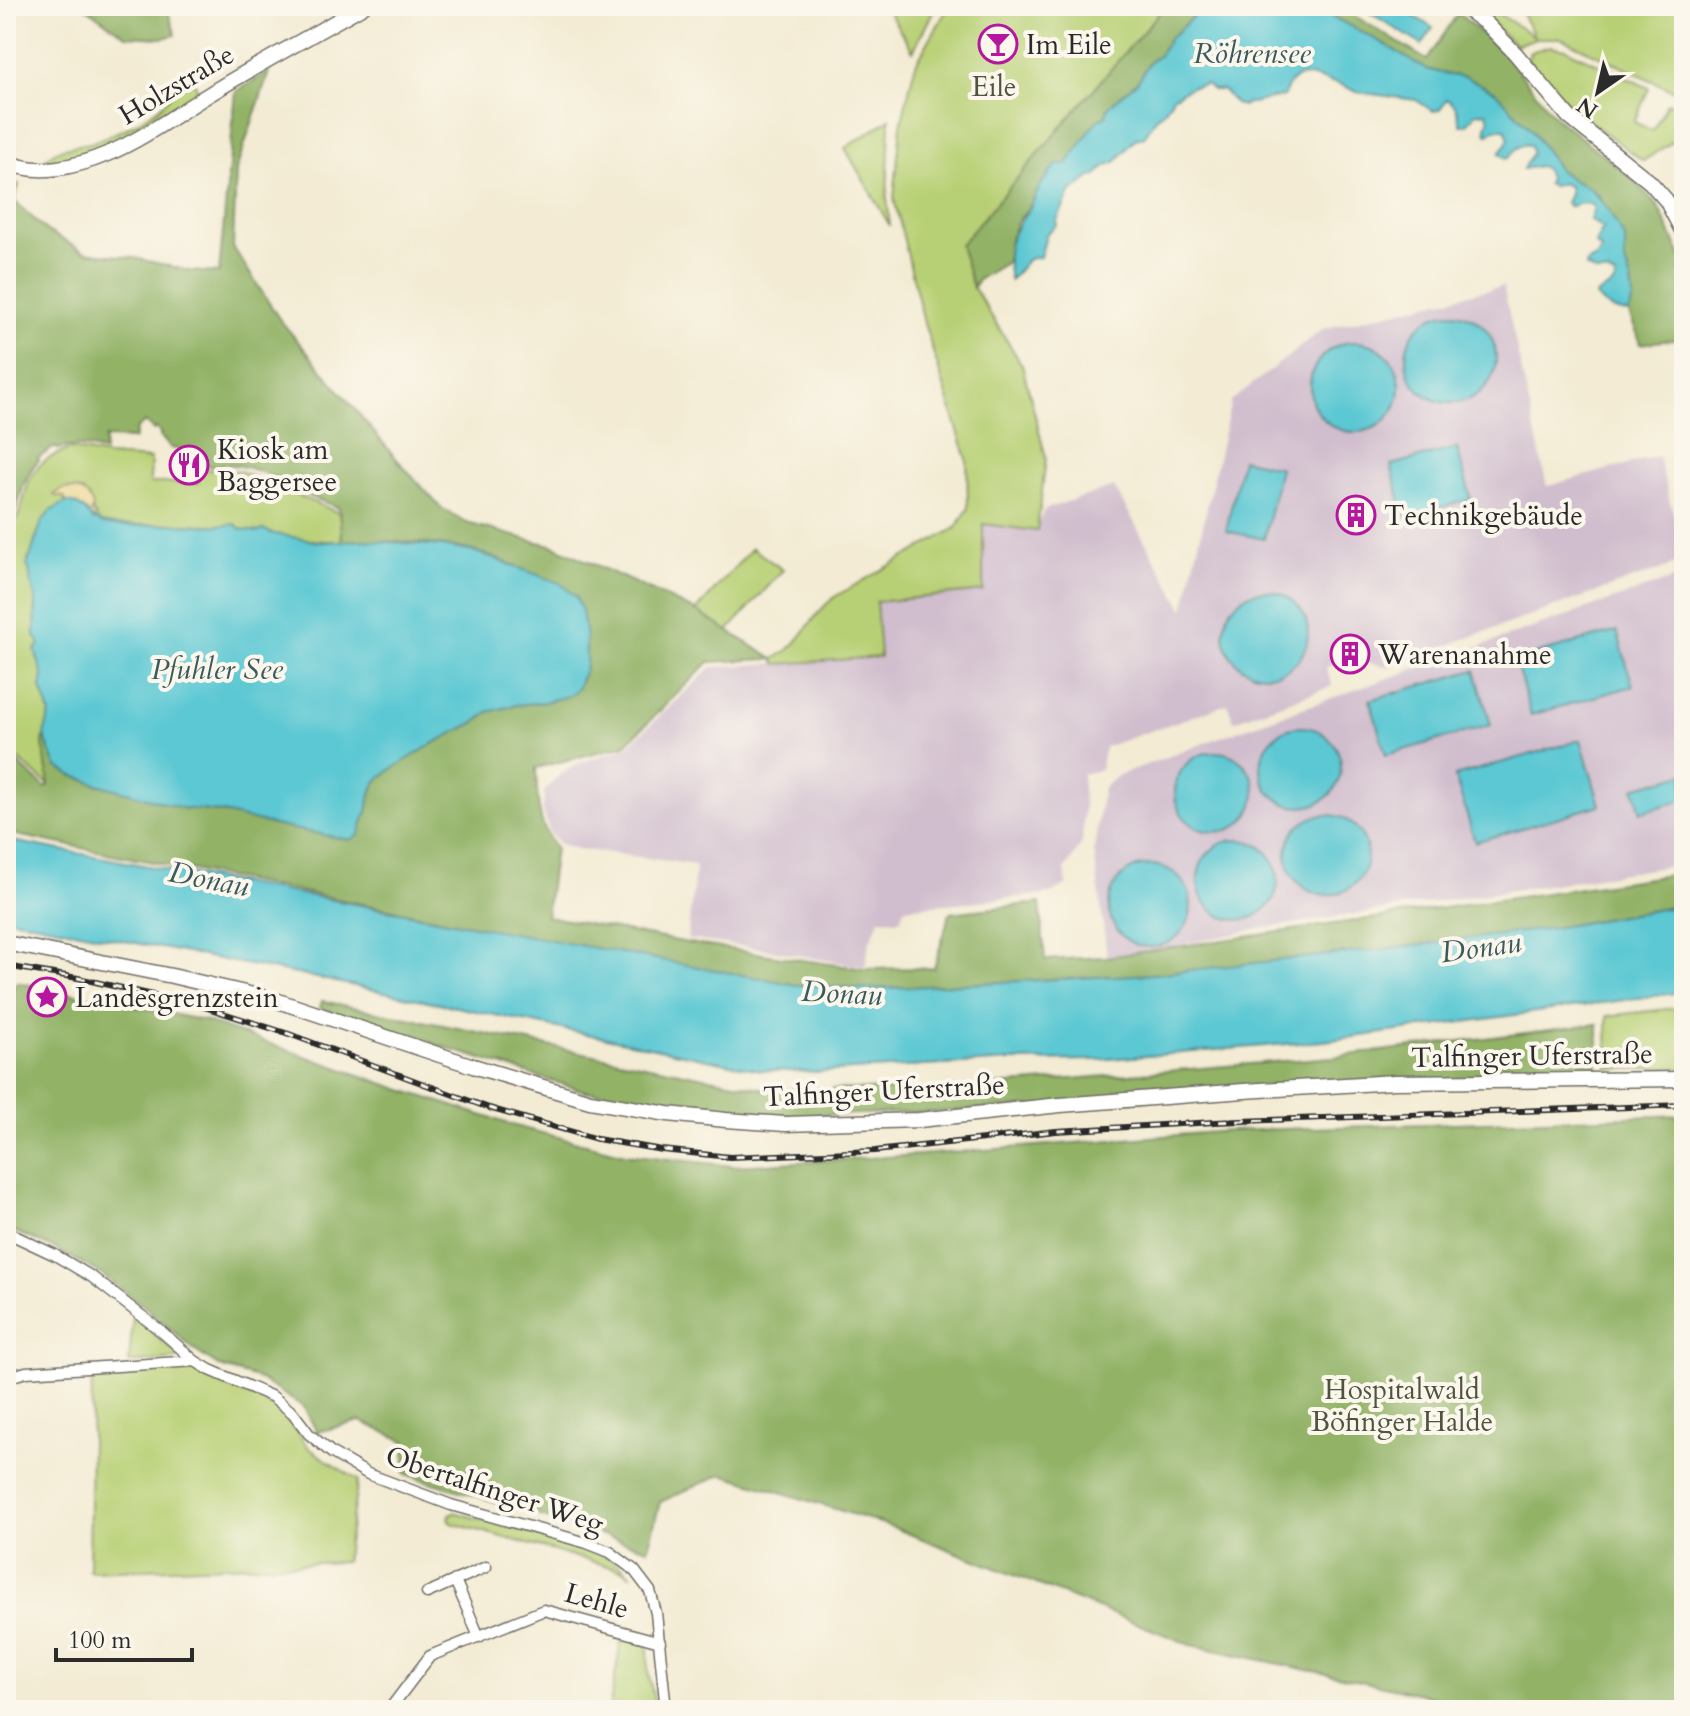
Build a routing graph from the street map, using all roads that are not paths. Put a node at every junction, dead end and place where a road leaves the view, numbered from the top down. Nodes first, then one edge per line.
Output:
1 (363, 6) edge
2 (1462, 6) edge
3 (6, 160) edge
4 (1684, 234) edge
5 (6, 943) edge
6 (1684, 1079) edge
7 (6, 1232) edge
8 (195, 1361) junction
9 (6, 1378) edge
10 (486, 1567) dead end
11 (455, 1580) junction
12 (427, 1593) dead end
13 (479, 1637) junction
14 (660, 1642) junction
15 (389, 1710) edge
16 (666, 1710) edge

1 - 3 street, Holzstraße
2 - 4 street
5 - 6 street, Talfinger Uferstraße
7 - 8 street, Obertalfinger Weg
8 - 9 street
8 - 14 street, Obertalfinger Weg
10 - 11 street
11 - 12 street
11 - 13 street
13 - 14 street, Lehle
13 - 15 street, Lehle
14 - 16 street, Obertalfinger Weg

